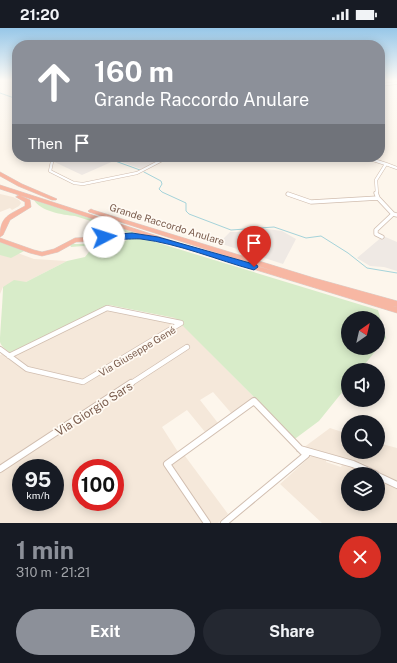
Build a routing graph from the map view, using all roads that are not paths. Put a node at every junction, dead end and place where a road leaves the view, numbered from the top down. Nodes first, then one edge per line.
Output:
1 (52, 162) edge
2 (158, 162) edge
3 (380, 162) edge
4 (386, 164) junction
5 (397, 168) edge
6 (0, 174) edge
7 (0, 183) edge
8 (0, 187) edge
9 (0, 192) edge
10 (288, 194) dead end
11 (378, 198) junction
12 (54, 200) junction
13 (395, 215) edge
14 (0, 235) edge
15 (382, 237) dead end
16 (0, 240) edge
17 (180, 245) junction
18 (397, 304) edge
19 (397, 310) edge
20 (187, 348) dead end
21 (0, 349) edge
22 (8, 356) junction
23 (300, 449) junction
24 (359, 467) edge
25 (0, 469) edge
26 (385, 479) edge
27 (397, 485) edge
28 (207, 523) edge
29 (224, 523) edge

1 - 2 street
3 - 4 street
4 - 5 street
4 - 11 street
6 - 12 highway
7 - 12 highway, Grande Raccordo Anulare
8 - 17 highway, Grande Raccordo Anulare
9 - 14 highway
10 - 11 street
11 - 13 street
12 - 18 highway, Grande Raccordo Anulare
13 - 15 street
16 - 17 highway
17 - 19 highway, Grande Raccordo Anulare
20 - 25 street, Via Giorgio Sars
21 - 22 street, Via Giuseppe Gené
22 - 22 street, Via Giuseppe Gené
23 - 24 street
23 - 28 street
23 - 29 street
26 - 27 street

